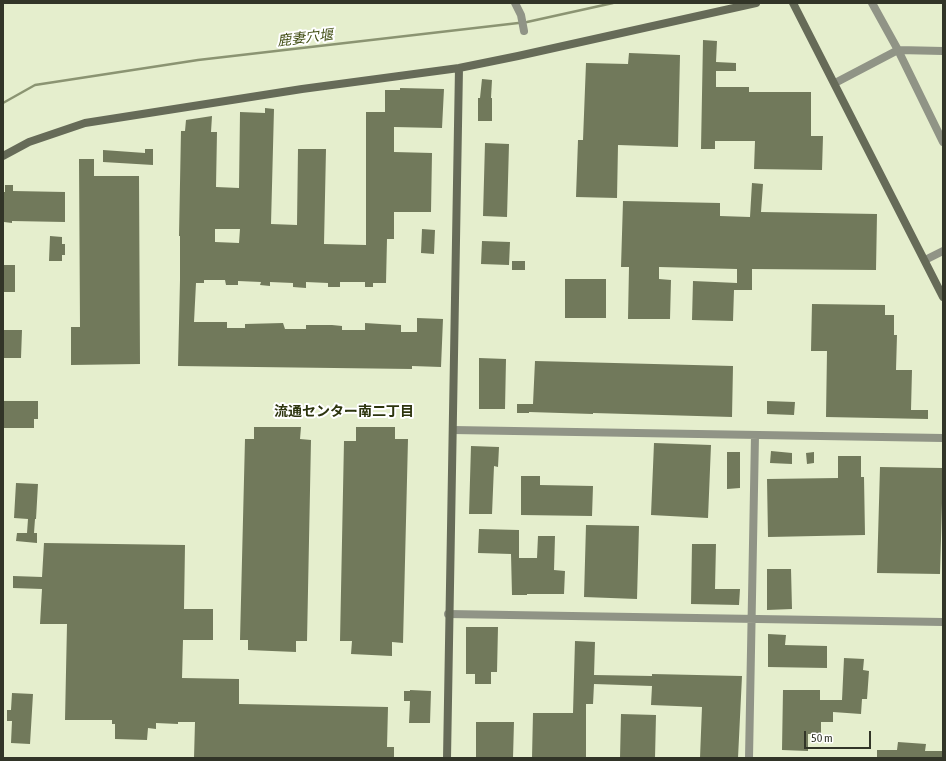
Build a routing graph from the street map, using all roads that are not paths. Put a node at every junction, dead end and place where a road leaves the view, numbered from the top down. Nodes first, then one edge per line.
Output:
1 (515, 3) edge
2 (756, 3) edge
3 (793, 3) edge
4 (872, 3) edge
5 (522, 26) dead end
6 (898, 50) junction
7 (943, 51) edge
8 (459, 68) junction
9 (834, 83) junction
10 (943, 142) edge
11 (3, 156) edge
12 (943, 251) edge
13 (925, 260) junction
14 (943, 297) edge
15 (452, 430) junction
16 (755, 436) junction
17 (943, 438) edge
18 (448, 614) junction
19 (751, 620) junction
20 (943, 622) edge
21 (447, 758) edge
22 (749, 758) edge

1 - 5 street
2 - 8 street
3 - 9 street
4 - 6 street
6 - 7 street
6 - 9 street
6 - 10 street
8 - 11 street
8 - 15 street
9 - 13 street
12 - 13 street
13 - 14 street
15 - 16 street
15 - 18 street
16 - 17 street
16 - 19 street
18 - 19 street
18 - 21 street
19 - 20 street
19 - 22 street

